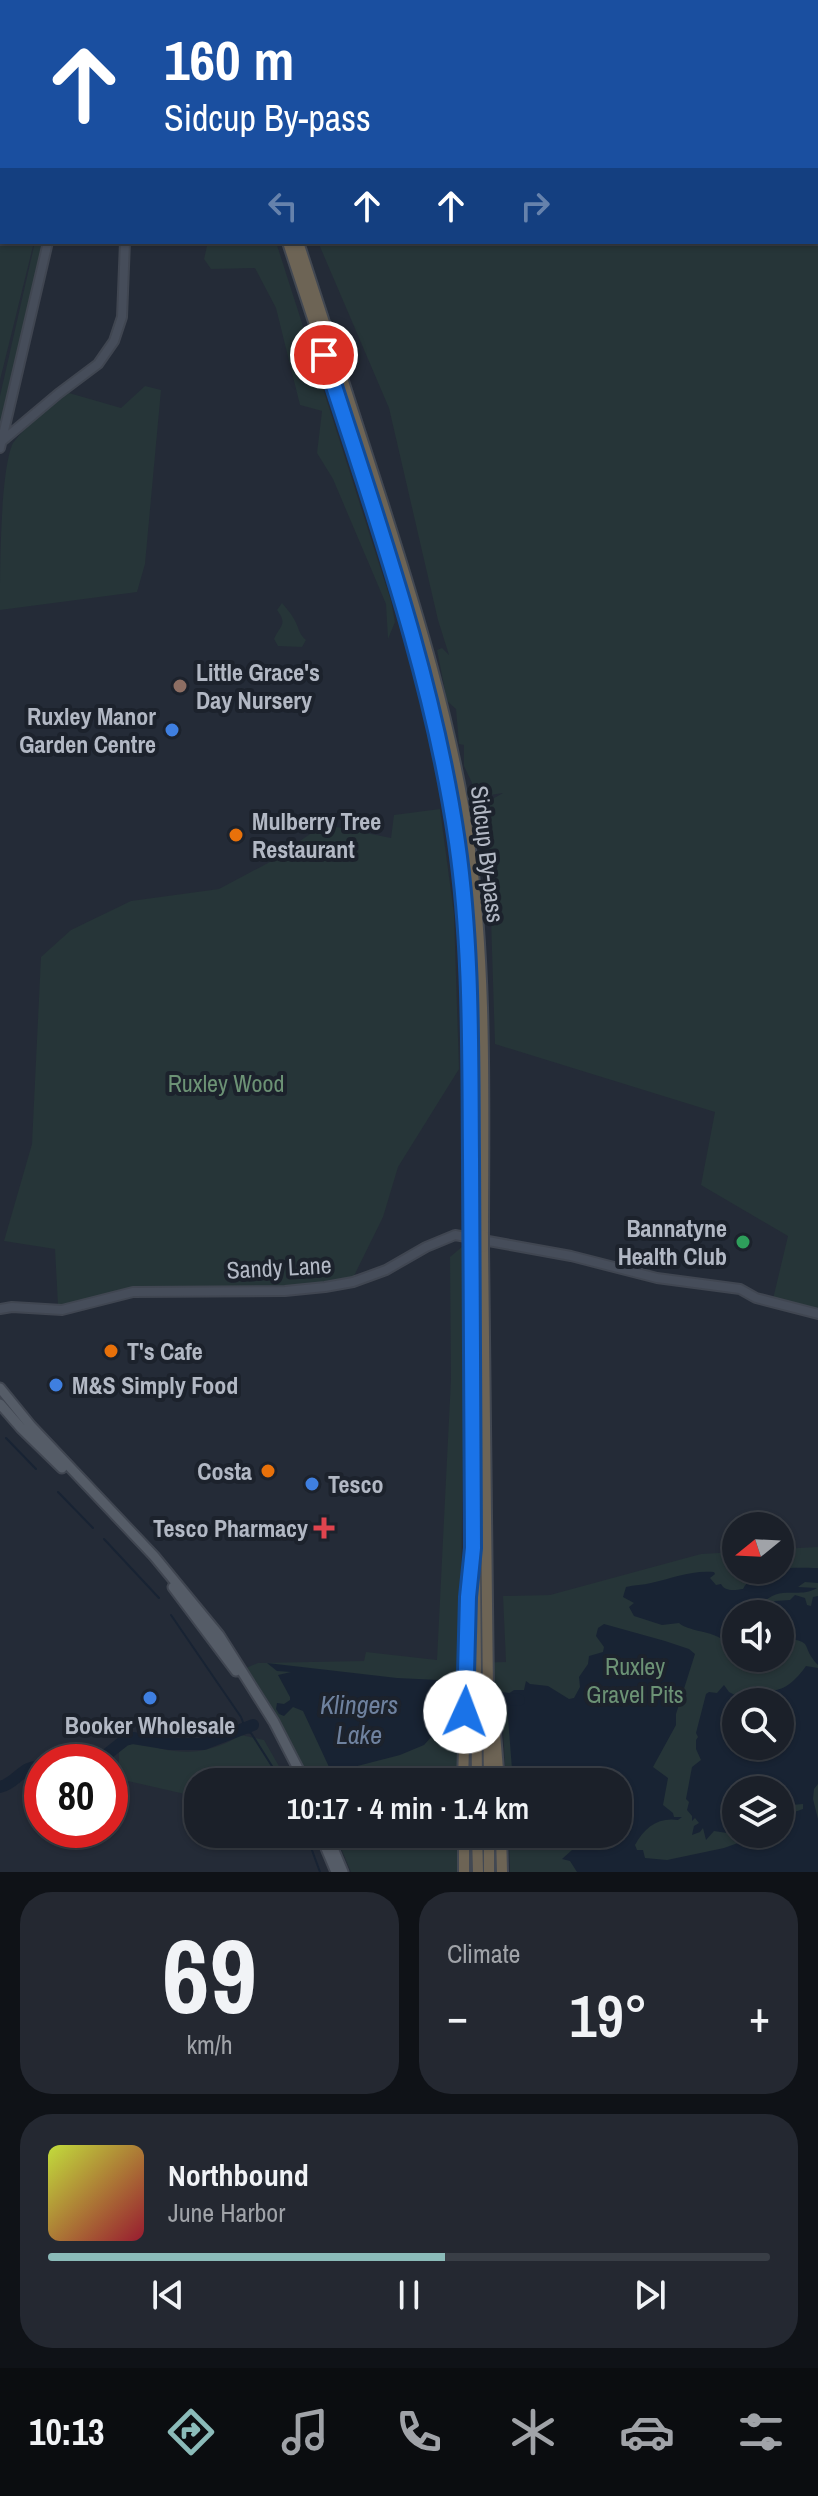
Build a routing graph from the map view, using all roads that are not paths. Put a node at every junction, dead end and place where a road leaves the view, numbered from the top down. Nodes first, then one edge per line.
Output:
1 (48, 244) edge
2 (125, 244) edge
3 (289, 244) edge
4 (299, 244) edge
5 (1, 445) edge
6 (478, 1247) junction
7 (0, 1301) edge
8 (12, 1307) junction
9 (0, 1309) edge
10 (818, 1314) edge
11 (0, 1388) edge
12 (0, 1404) edge
13 (29, 1429) junction
14 (117, 1521) junction
15 (183, 1594) junction
16 (198, 1609) junction
17 (471, 1663) junction
18 (488, 1664) junction
19 (238, 1674) junction
20 (292, 1768) edge
21 (293, 1768) edge
22 (464, 1768) edge
23 (476, 1768) edge
24 (489, 1768) edge
25 (498, 1768) edge
26 (325, 1848) edge
27 (333, 1848) edge
28 (464, 1848) edge
29 (481, 1848) edge
30 (485, 1848) edge
31 (502, 1848) edge
32 (483, 1854) junction
33 (334, 1872) edge
34 (343, 1872) edge
35 (464, 1872) edge
36 (478, 1872) edge
37 (489, 1872) edge
38 (502, 1872) edge

1 - 5 street
2 - 5 street
3 - 6 highway, Sidcup By-pass, bridge
4 - 6 highway, Sidcup By-pass, bridge
6 - 17 highway, Sidcup By-pass
6 - 18 highway, Sidcup By-pass
7 - 8 street, Sandy Lane
8 - 9 street, Sandy Lane
8 - 10 street, Sandy Lane
11 - 13 main road
12 - 13 main road
13 - 14 main road
13 - 14 main road
14 - 15 main road
14 - 15 main road
15 - 16 main road
15 - 19 main road
16 - 19 main road
16 - 21 main road
17 - 22 highway
17 - 23 highway, Sidcup By-pass
18 - 24 highway, Sidcup By-pass
18 - 25 highway
19 - 20 main road
26 - 33 main road
27 - 34 main road
28 - 35 highway
29 - 32 highway
30 - 32 highway
31 - 38 highway
32 - 36 highway
32 - 37 highway

